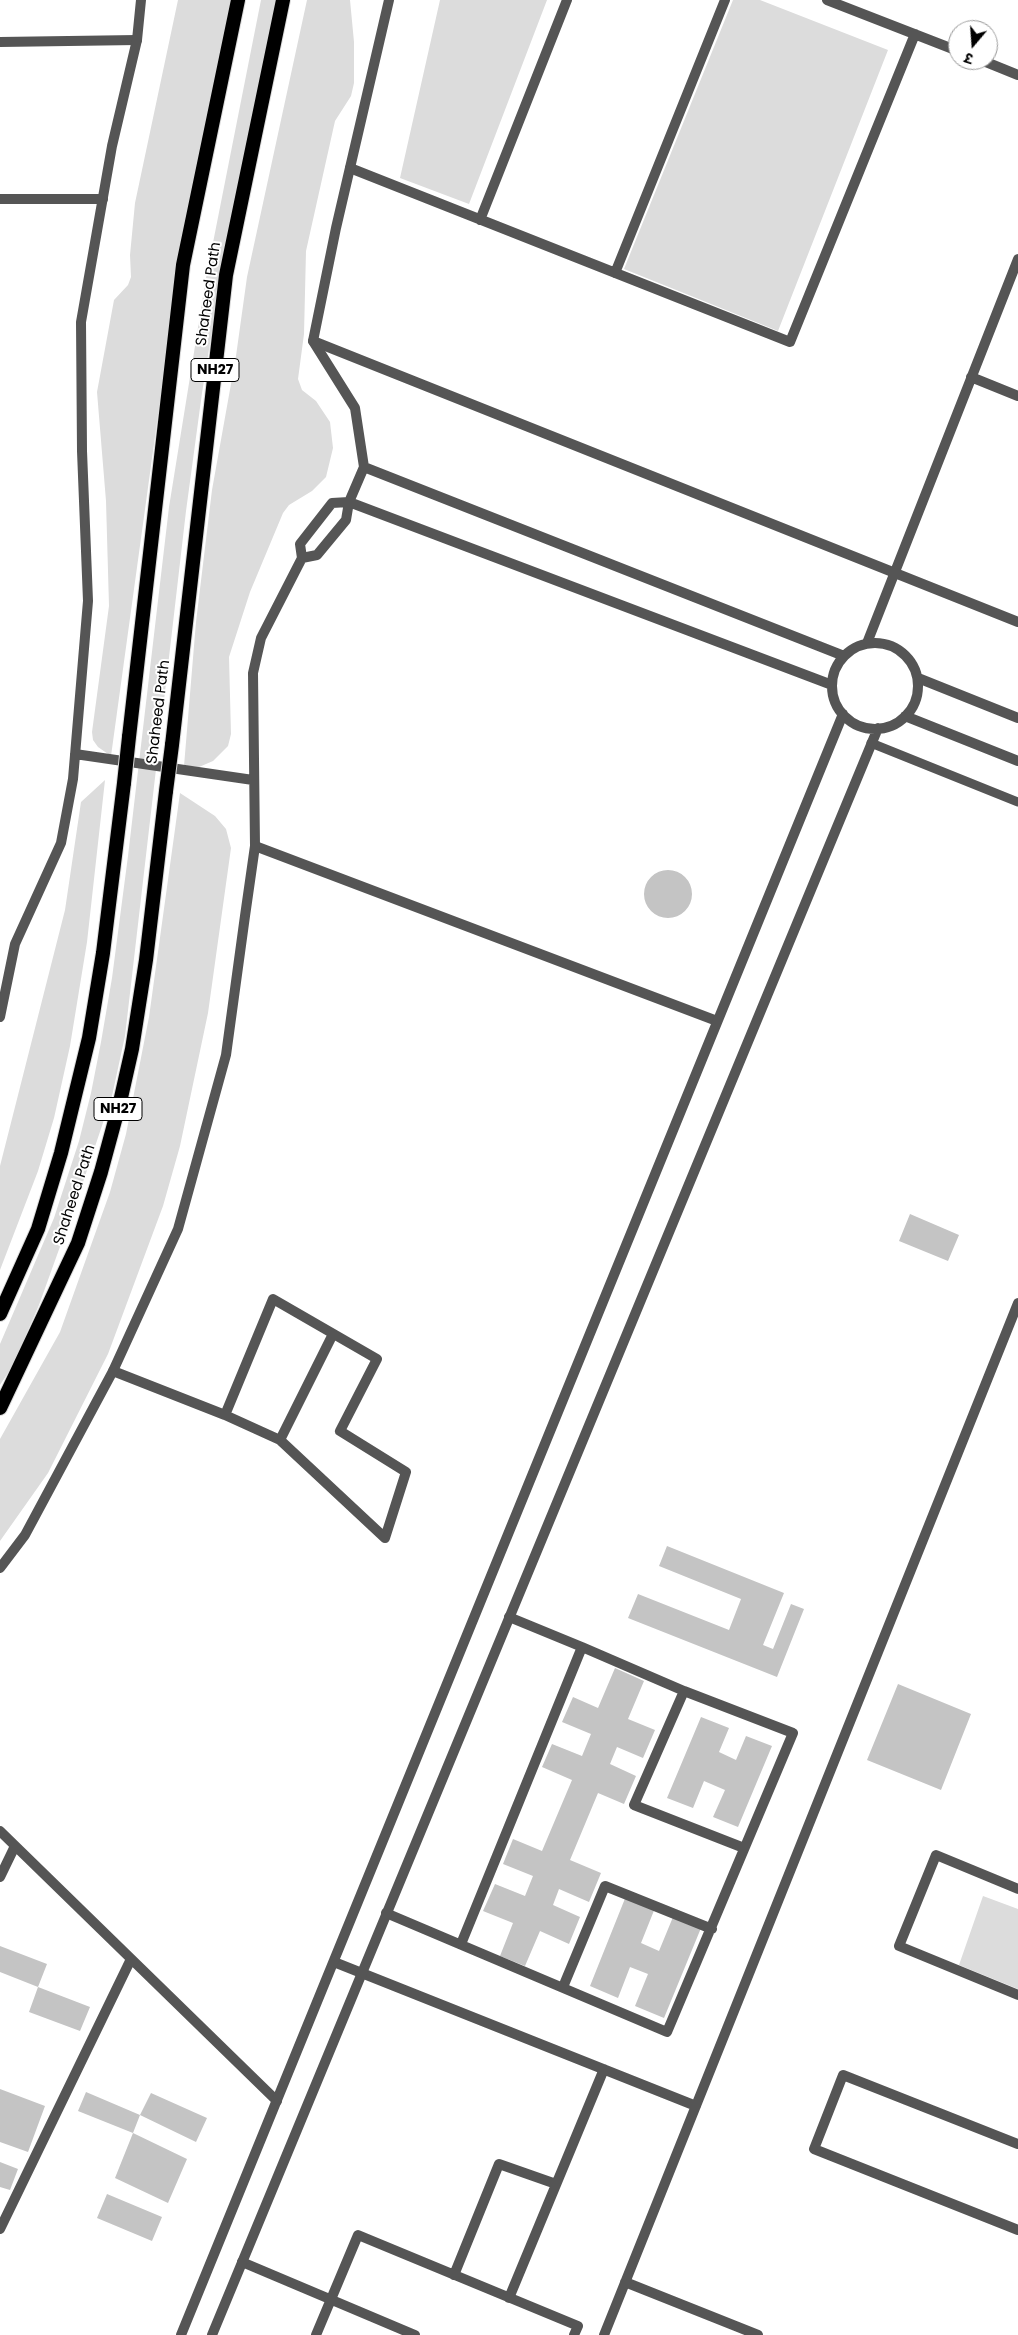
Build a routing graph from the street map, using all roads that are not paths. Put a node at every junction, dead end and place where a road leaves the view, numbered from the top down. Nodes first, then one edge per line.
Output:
1 (141, 0) edge
2 (238, 0) edge
3 (283, 0) edge
4 (389, 0) edge
5 (567, 0) edge
6 (725, 0) edge
7 (827, 0) edge
8 (915, 34) junction
9 (137, 40) junction
10 (0, 42) edge
11 (948, 47) edge
12 (998, 67) edge
13 (1018, 75) edge
14 (350, 168) junction
15 (0, 199) edge
16 (103, 199) junction
17 (480, 220) junction
18 (1018, 259) edge
19 (615, 273) junction
20 (313, 341) junction
21 (972, 377) junction
22 (1018, 396) edge
23 (364, 467) junction
24 (349, 502) junction
25 (302, 558) junction
26 (895, 573) junction
27 (1018, 622) edge
28 (867, 643) junction
29 (844, 656) junction
30 (918, 678) junction
31 (832, 685) junction
32 (843, 714) junction
33 (905, 716) junction
34 (1018, 718) edge
35 (878, 728) junction
36 (871, 743) junction
37 (75, 754) junction
38 (1018, 761) edge
39 (253, 780) junction
40 (1018, 802) edge
41 (255, 846) junction
42 (0, 1017) edge
43 (718, 1021) junction
44 (1018, 1303) edge
45 (0, 1314) edge
46 (333, 1334) junction
47 (114, 1371) junction
48 (0, 1408) edge
49 (224, 1415) junction
50 (280, 1440) junction
51 (0, 1568) edge
52 (509, 1617) junction
53 (582, 1647) junction
54 (684, 1691) junction
55 (0, 1830) edge
56 (15, 1846) junction
57 (744, 1848) junction
58 (0, 1877) edge
59 (1018, 1888) edge
60 (386, 1913) junction
61 (712, 1929) junction
62 (461, 1944) junction
63 (131, 1959) junction
64 (334, 1962) junction
65 (361, 1973) junction
66 (564, 1987) junction
67 (1018, 1994) edge
68 (604, 2069) junction
69 (277, 2101) junction
70 (696, 2106) junction
71 (1018, 2144) edge
72 (556, 2184) junction
73 (0, 2229) edge
74 (1018, 2230) edge
75 (242, 2262) junction
76 (454, 2275) junction
77 (625, 2282) junction
78 (509, 2298) junction
79 (331, 2301) junction
80 (181, 2335) edge
81 (212, 2335) edge
82 (316, 2335) edge
83 (415, 2335) edge
84 (574, 2335) edge
85 (604, 2335) edge
86 (758, 2335) edge

1 - 9 street
2 - 45 highway, Shaheed Path / NH27, bridge
3 - 48 highway, Shaheed Path / NH27, bridge
4 - 14 street
5 - 17 street
6 - 19 street
7 - 8 street
8 - 11 street
8 - 19 street
9 - 10 street
9 - 16 street
12 - 13 street
14 - 17 street
14 - 20 street
15 - 16 street
16 - 37 street
17 - 19 street
18 - 21 street
20 - 23 street
20 - 26 street
21 - 22 street
21 - 26 street
23 - 24 street
23 - 29 street
24 - 25 street
24 - 25 street
24 - 31 street
25 - 39 street
26 - 27 street
26 - 28 street
28 - 29 street
28 - 30 street
29 - 31 street
30 - 33 street
30 - 34 street
31 - 32 street
32 - 35 street
32 - 43 street
33 - 35 street
33 - 38 street
35 - 36 street
36 - 40 lane
36 - 52 street
37 - 39 street
37 - 42 street
39 - 41 street
41 - 43 street
41 - 47 street
43 - 64 street
44 - 70 street
46 - 49 street
46 - 50 street
46 - 50 street
47 - 49 street
47 - 51 street
49 - 50 street
52 - 53 street
52 - 60 street
53 - 54 street
53 - 62 street
54 - 57 street
54 - 57 street
55 - 56 street
56 - 58 street
56 - 63 street
57 - 61 street
59 - 67 street
60 - 62 street
60 - 65 street
61 - 66 street
61 - 66 street
62 - 66 street
63 - 69 street
63 - 73 street
64 - 65 street
64 - 69 street
65 - 68 street
65 - 75 street
68 - 70 street
68 - 72 street
69 - 80 street
70 - 77 street
71 - 74 street
72 - 76 street
72 - 78 street
75 - 79 street
75 - 81 street
76 - 78 street
76 - 79 street
77 - 85 street
77 - 86 street
78 - 84 street
79 - 82 street
79 - 83 street

